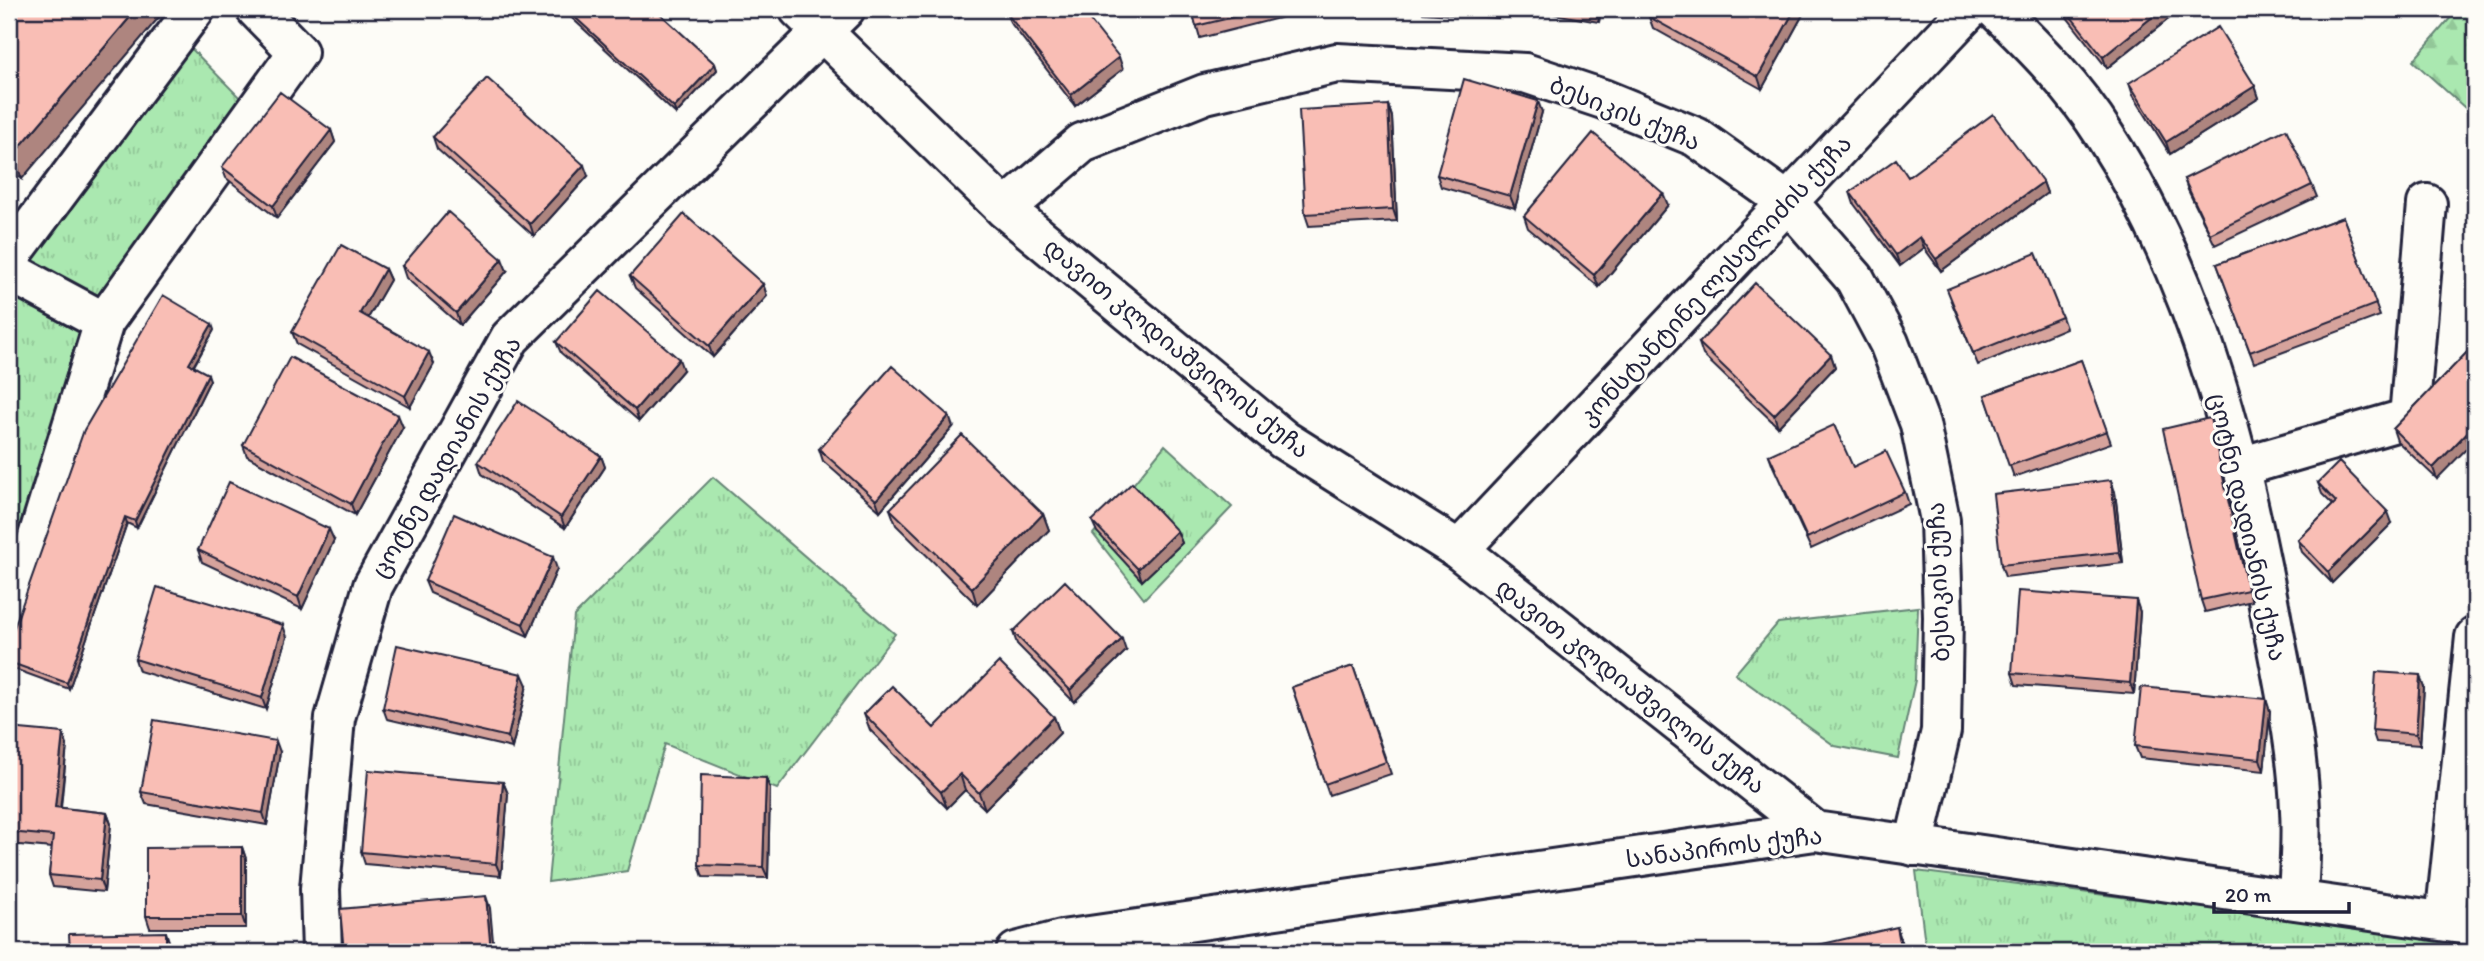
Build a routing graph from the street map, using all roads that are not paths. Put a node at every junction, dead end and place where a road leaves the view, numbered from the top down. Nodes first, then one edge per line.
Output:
1 (195, 9) edge
2 (256, 9) edge
3 (1970, 9) edge
4 (1995, 9) edge
5 (821, 16) edge
6 (1789, 203) junction
7 (2427, 204) dead end
8 (1004, 209) junction
9 (9, 258) edge
10 (9, 271) edge
11 (104, 322) junction
12 (2240, 467) junction
13 (1459, 550) junction
14 (9, 631) edge
15 (2475, 637) edge
16 (1815, 831) junction
17 (1914, 846) junction
18 (2298, 900) junction
19 (2460, 923) edge
20 (322, 952) edge
21 (1016, 952) edge

1 - 9 street
2 - 11 street
3 - 6 street, კონსტანტინე ლესელიძის ქუჩა
4 - 12 street, ცოტნე დადიანის ქუჩა
5 - 8 street, დავით კლდიაშვილის ქუჩა
5 - 20 street, ცოტნე დადიანის ქუჩა
6 - 8 street, ბესიკის ქუჩა
6 - 13 street, კონსტანტინე ლესელიძის ქუჩა
6 - 17 street, ბესიკის ქუჩა
7 - 12 street
8 - 13 street, დავით კლდიაშვილის ქუჩა
10 - 11 street
11 - 14 street
12 - 18 street, ცოტნე დადიანის ქუჩა
13 - 16 street, დავით კლდიაშვილის ქუჩა
15 - 19 street
16 - 17 street, სანაპიროს ქუჩა
16 - 21 street, სანაპიროს ქუჩა
17 - 18 street, სანაპიროს ქუჩა
18 - 19 street, სანაპიროს ქუჩა

